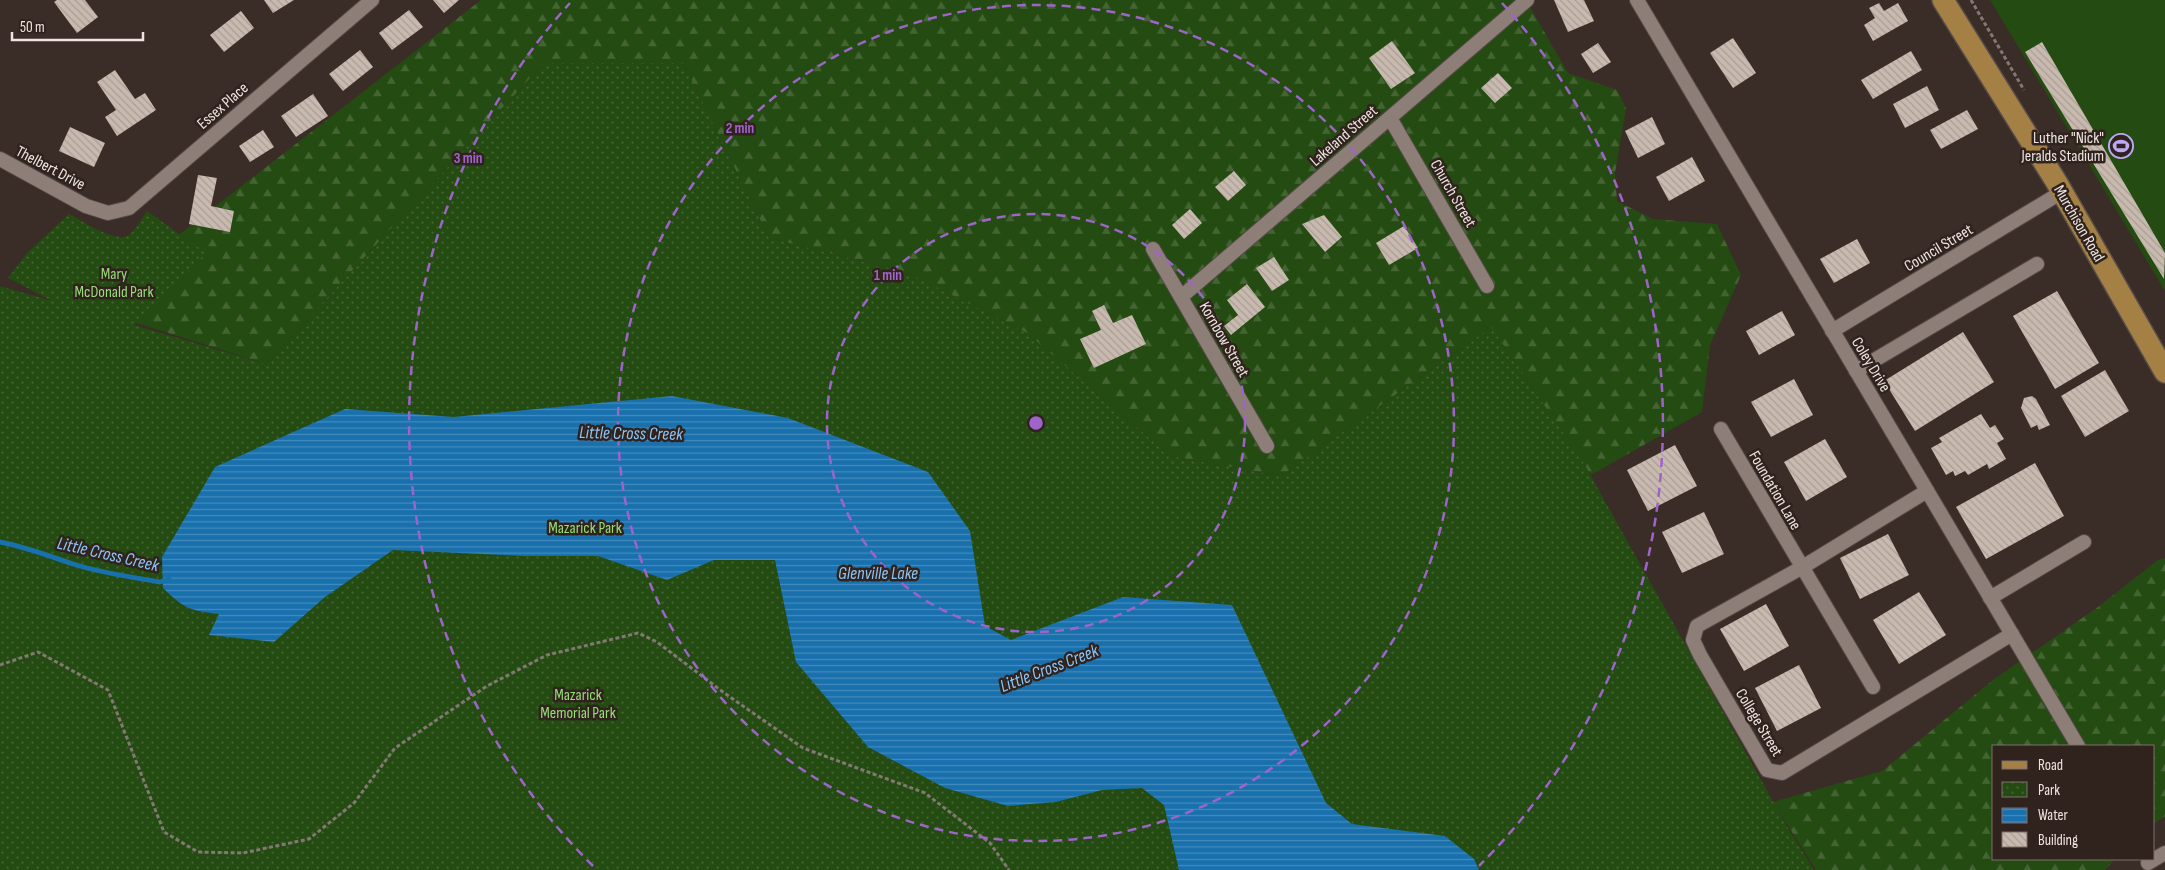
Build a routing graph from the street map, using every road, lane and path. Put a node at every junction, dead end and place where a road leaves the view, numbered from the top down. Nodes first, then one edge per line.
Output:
1 (372, 0) edge
2 (1528, 0) edge
3 (1637, 0) edge
4 (1943, 0) edge
5 (1390, 118) junction
6 (0, 159) edge
7 (2062, 192) junction
8 (86, 206) joint
9 (1153, 249) dead end
10 (2037, 264) dead end
11 (1487, 286) dead end
12 (1181, 298) junction
13 (1832, 331) junction
14 (1856, 371) junction
15 (2165, 372) edge
16 (1721, 429) dead end
17 (1268, 446) dead end
18 (1927, 490) junction
19 (2084, 542) dead end
20 (1801, 568) junction
21 (1990, 598) junction
22 (2012, 634) junction
23 (0, 665) edge
24 (1873, 687) dead end
25 (2077, 745) edge
26 (1009, 870) edge

1 - 8 street, Essex Place
2 - 5 street, Lakeland Street
3 - 13 street, Coley Drive
4 - 7 main road, Murchison Road
5 - 11 street, Church Street
5 - 12 street, Lakeland Street
6 - 8 street, Thelbert Drive
7 - 13 street, Council Street
7 - 15 main road, Murchison Road
9 - 12 street, Kornbow Street
10 - 14 street
12 - 17 street, Kornbow Street
13 - 14 street, Coley Drive
14 - 18 street, Coley Drive
16 - 20 street, Foundation Lane
18 - 20 street
18 - 21 street, Coley Drive
19 - 21 street
20 - 22 street, College Street
20 - 24 street, Foundation Lane
21 - 22 street, Coley Drive
22 - 25 street, Coley Drive
23 - 26 path

